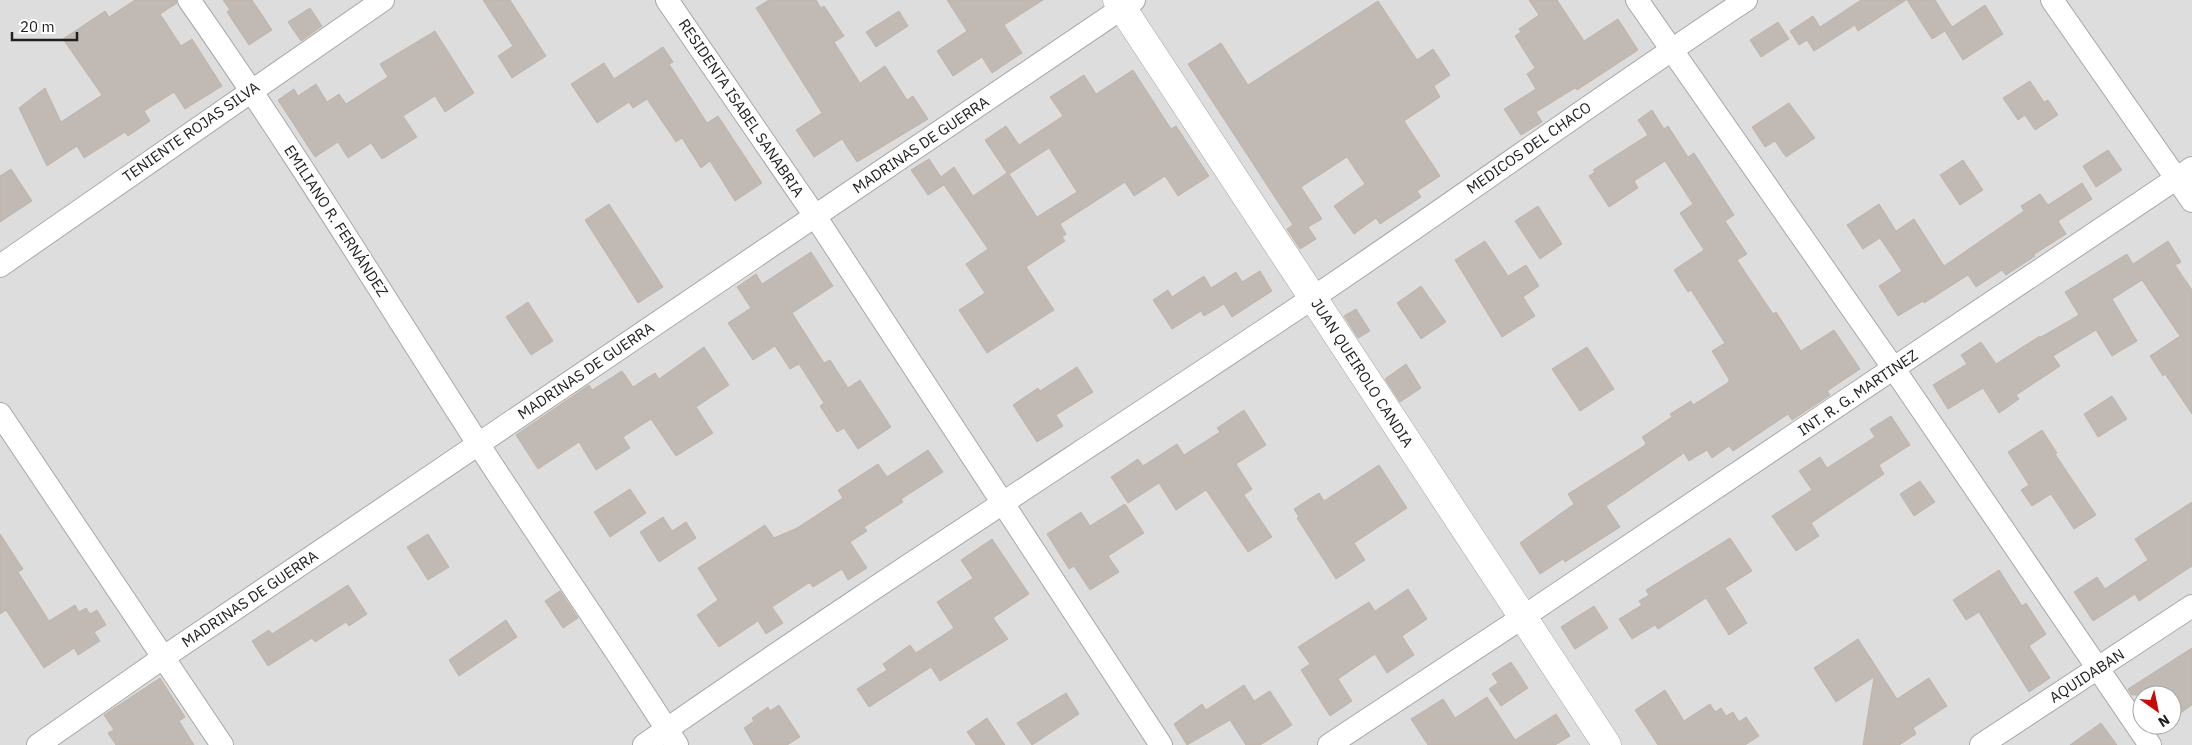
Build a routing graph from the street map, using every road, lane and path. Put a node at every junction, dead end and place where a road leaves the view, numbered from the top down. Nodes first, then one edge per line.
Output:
1 (189, 0) edge
2 (383, 0) edge
3 (668, 0) edge
4 (1637, 0) edge
5 (1746, 0) edge
6 (2052, 0) edge
7 (1125, 3) edge
8 (1671, 50) junction
9 (252, 90) junction
10 (2184, 174) edge
11 (2192, 201) edge
12 (815, 216) junction
13 (0, 266) edge
14 (1312, 298) junction
15 (1894, 368) junction
16 (0, 414) edge
17 (478, 444) junction
18 (1002, 502) junction
19 (2192, 606) edge
20 (1523, 617) junction
21 (164, 657) junction
22 (2099, 668) junction
23 (672, 737) edge
24 (38, 745) edge
25 (222, 745) edge
26 (644, 745) edge
27 (1161, 745) edge
28 (1329, 745) edge
29 (1607, 745) edge
30 (1981, 745) edge
31 (2150, 745) edge

1 - 9 street, EMILIANO R. FERNÁNDEZ
2 - 9 street, TENIENTE ROJAS SILVA
3 - 12 street, RESIDENTA ISABEL SANABRIA
4 - 8 street
5 - 8 street, MEDICOS DEL CHACO
6 - 10 street
7 - 12 street, MADRINAS DE GUERRA
7 - 14 street, JUAN QUEIROLO CANDIA
8 - 14 street, MEDICOS DEL CHACO
8 - 15 street
9 - 13 street, TENIENTE ROJAS SILVA
9 - 17 street, EMILIANO R. FERNÁNDEZ
10 - 11 street
10 - 15 street, INT. R. G. MARTINEZ
12 - 17 street, MADRINAS DE GUERRA
12 - 18 street, RESIDENTA ISABEL SANABRIA
14 - 18 street, MEDICOS DEL CHACO
14 - 20 street, JUAN QUEIROLO CANDIA
15 - 20 street, INT. R. G. MARTINEZ
15 - 22 street
16 - 21 street
17 - 21 street, MADRINAS DE GUERRA
17 - 23 street, EMILIANO R. FERNÁNDEZ
18 - 23 street, MEDICOS DEL CHACO
18 - 27 street, RESIDENTA ISABEL SANABRIA
19 - 22 street, AQUIDABAN
20 - 28 street, INT. R. G. MARTINEZ
20 - 29 street, JUAN QUEIROLO CANDIA
21 - 24 street, MADRINAS DE GUERRA
21 - 25 street
22 - 30 street, AQUIDABAN
22 - 31 street
23 - 26 street, MEDICOS DEL CHACO

